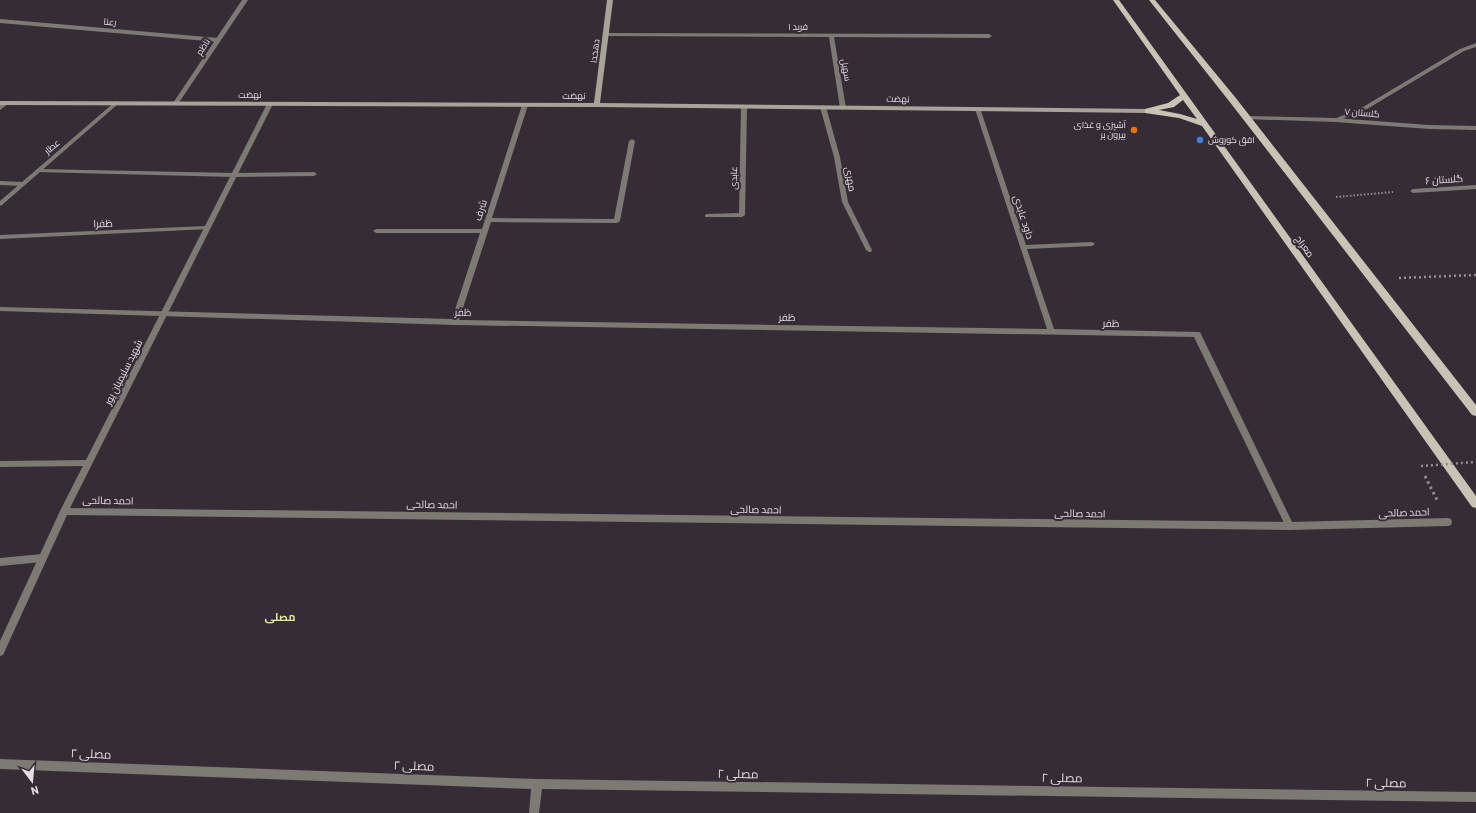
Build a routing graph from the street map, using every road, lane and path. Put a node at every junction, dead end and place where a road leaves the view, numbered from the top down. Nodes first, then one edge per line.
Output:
1 (245, 0) edge
2 (610, 0) edge
3 (1116, 0) edge
4 (1152, 0) edge
5 (0, 22) edge
6 (606, 35) junction
7 (831, 36) junction
8 (989, 36) dead end
9 (218, 40) junction
10 (1476, 45) edge
11 (1184, 96) junction
12 (3, 103) edge
13 (116, 103) junction
14 (176, 103) junction
15 (270, 104) junction
16 (525, 105) junction
17 (597, 105) junction
18 (744, 106) junction
19 (823, 107) junction
20 (0, 108) edge
21 (843, 108) junction
22 (978, 109) junction
23 (1148, 111) junction
24 (1246, 118) junction
25 (1335, 120) junction
26 (1204, 124) junction
27 (1476, 128) edge
28 (632, 141) dead end
29 (38, 171) junction
30 (314, 174) dead end
31 (234, 175) junction
32 (0, 183) edge
33 (23, 184) junction
34 (1476, 187) edge
35 (1413, 191) joint
36 (1310, 199) junction
37 (0, 204) edge
38 (707, 216) dead end
39 (487, 220) junction
40 (206, 228) junction
41 (376, 230) dead end
42 (484, 231) junction
43 (0, 237) edge
44 (1092, 244) dead end
45 (1024, 247) junction
46 (869, 250) dead end
47 (1476, 275) edge
48 (1373, 280) junction
49 (0, 309) edge
50 (164, 313) junction
51 (455, 322) junction
52 (1051, 331) junction
53 (1476, 412) edge
54 (1476, 462) edge
55 (88, 463) junction
56 (0, 464) edge
57 (1476, 504) edge
58 (64, 511) junction
59 (1448, 522) joint
60 (1290, 526) junction
61 (42, 558) junction
62 (0, 562) edge
63 (0, 652) edge
64 (0, 764) edge
65 (537, 784) junction
66 (1476, 797) edge
67 (534, 813) edge

1 - 9 street, ناظم
2 - 6 street, دهخدا
3 - 11 main road, معراج
4 - 24 main road
5 - 9 street, رعنا
6 - 7 street, فرید ۱
6 - 17 street, دهخدا
7 - 8 street, فرید ۱
7 - 21 street, سهیل
9 - 14 street, ناظم
10 - 25 street
11 - 23 main road
11 - 26 main road, معراج
12 - 13 street, نهضت
12 - 20 street
13 - 14 street, نهضت
13 - 29 street, عطار
14 - 15 street, نهضت
15 - 16 street, نهضت
15 - 31 street, شهید سلیمیان پور
16 - 17 street, نهضت
16 - 39 street, شرف
17 - 18 street, نهضت
18 - 19 street, نهضت
18 - 38 street, عابدی
19 - 21 street, نهضت
19 - 46 street, مهری
21 - 22 street, نهضت
22 - 23 street, نهضت
22 - 45 street, داود عابدی
23 - 26 main road
24 - 25 street, گلستان ۷
24 - 36 main road
25 - 27 street, گلستان ۷
26 - 57 main road, معراج
28 - 39 street
29 - 31 street
29 - 33 street, عطار
30 - 31 street
31 - 40 street, شهید سلیمیان پور
32 - 33 street
33 - 37 street, عطار
34 - 35 street, گلستان ۶
35 - 36 path
36 - 48 main road
39 - 42 street, شرف
40 - 43 street, ظفرا
40 - 50 street, شهید سلیمیان پور
41 - 42 street
42 - 51 street, شرف
44 - 45 street
45 - 52 street, داود عابدی
47 - 48 path
48 - 53 main road
49 - 50 street, ظفر
50 - 51 street, ظفر
50 - 55 street, شهید سلیمیان پور
51 - 52 street, ظفر
52 - 60 street, ظفر
54 - 59 path, bridge
55 - 56 street
55 - 58 street, شهید سلیمیان پور
58 - 60 street, احمد صالحی
58 - 61 street, شهید سلیمیان پور
59 - 60 street, احمد صالحی
61 - 62 street
61 - 63 street, شهید سلیمیان پور
64 - 65 street, مصلی ۲
65 - 66 street, مصلی ۲
65 - 67 street

